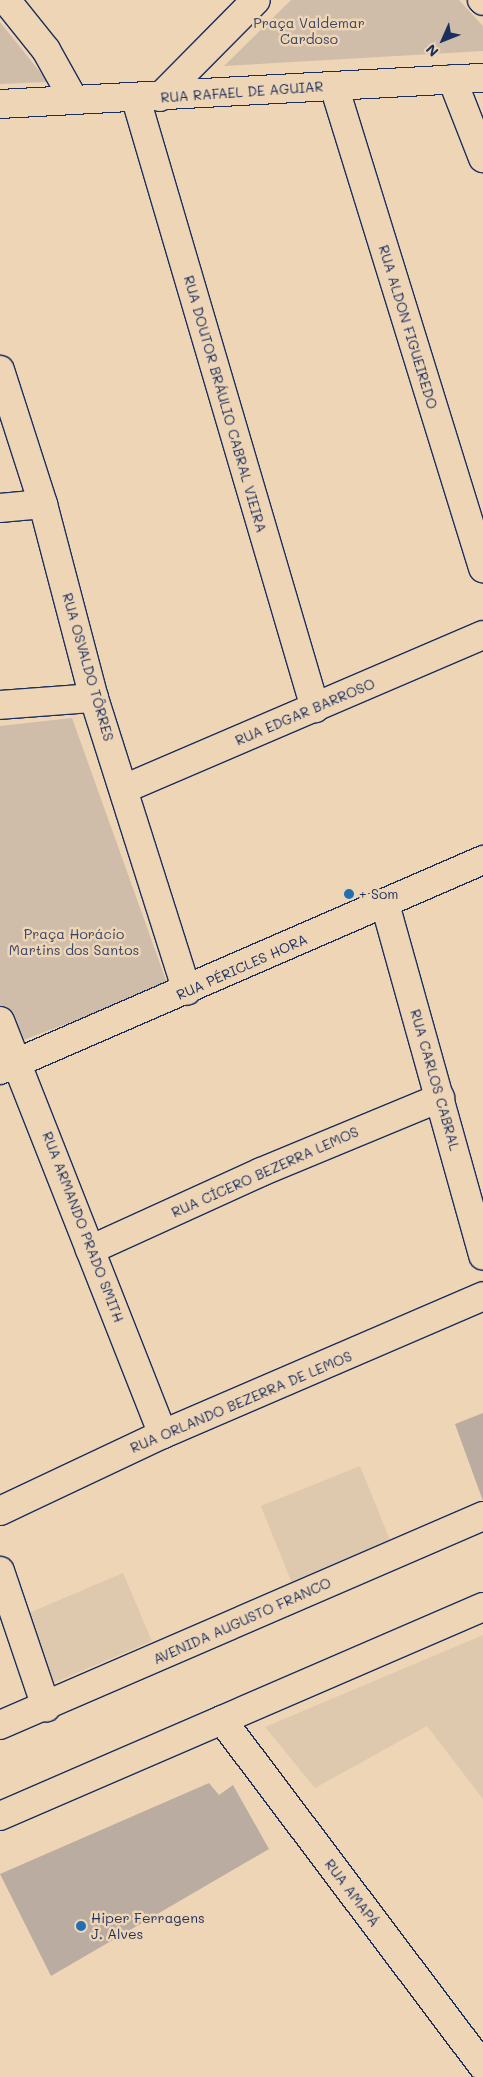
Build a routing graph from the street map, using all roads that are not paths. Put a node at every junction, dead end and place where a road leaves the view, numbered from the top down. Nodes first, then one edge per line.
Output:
1 (6, 0) edge
2 (256, 0) edge
3 (483, 78) edge
4 (452, 79) junction
5 (334, 86) junction
6 (148, 98) junction
7 (74, 100) junction
8 (0, 104) edge
9 (483, 158) edge
10 (0, 370) edge
11 (43, 504) junction
12 (0, 508) edge
13 (483, 568) edge
14 (483, 635) edge
15 (94, 698) junction
16 (0, 705) edge
17 (315, 708) junction
18 (126, 788) junction
19 (483, 860) edge
20 (385, 904) junction
21 (187, 991) junction
22 (0, 1021) edge
23 (9, 1067) edge
24 (440, 1098) junction
25 (90, 1250) junction
26 (483, 1256) edge
27 (483, 1296) edge
28 (163, 1434) junction
29 (0, 1511) edge
30 (483, 1516) edge
31 (0, 1571) edge
32 (483, 1607) edge
33 (46, 1707) junction
34 (222, 1720) junction
35 (0, 1725) edge
36 (0, 1816) edge
37 (483, 2066) edge

1 - 7 street
2 - 6 street
3 - 4 street, RUA RAFAEL DE AGUIAR
4 - 5 street, RUA RAFAEL DE AGUIAR
4 - 9 street
5 - 6 street, RUA RAFAEL DE AGUIAR
5 - 13 street, RUA ALDON FIGUEIREDO
6 - 7 street, RUA RAFAEL DE AGUIAR
6 - 17 street, RUA DOUTOR BRÁULIO CABRAL VIEIRA
7 - 8 street, RUA RAFAEL DE AGUIAR
10 - 11 street, RUA OSVALDO TÔRRES
11 - 12 street
11 - 15 street, RUA OSVALDO TÔRRES
14 - 17 street, RUA EDGAR BARROSO
15 - 16 street
15 - 18 street, RUA OSVALDO TÔRRES
17 - 18 street, RUA EDGAR BARROSO
18 - 21 street, RUA OSVALDO TÔRRES
19 - 20 street, RUA PÉRICLES HORA
20 - 21 street, RUA PÉRICLES HORA
20 - 24 street, RUA CARLOS CABRAL
21 - 23 street, RUA PÉRICLES HORA
22 - 23 street, RUA ARMANDO PRADO SMITH
23 - 25 street, RUA ARMANDO PRADO SMITH
24 - 25 street, RUA CÍCERO BEZERRA LEMOS
24 - 26 street, RUA CARLOS CABRAL
25 - 28 street, RUA ARMANDO PRADO SMITH
27 - 28 street, RUA ORLANDO BEZERRA DE LEMOS
28 - 29 street, RUA ORLANDO BEZERRA DE LEMOS
30 - 33 street, AVENIDA AUGUSTO FRANCO
31 - 33 street
32 - 34 street
33 - 35 street, AVENIDA AUGUSTO FRANCO
34 - 36 street
34 - 37 street, RUA AMAPÁ

